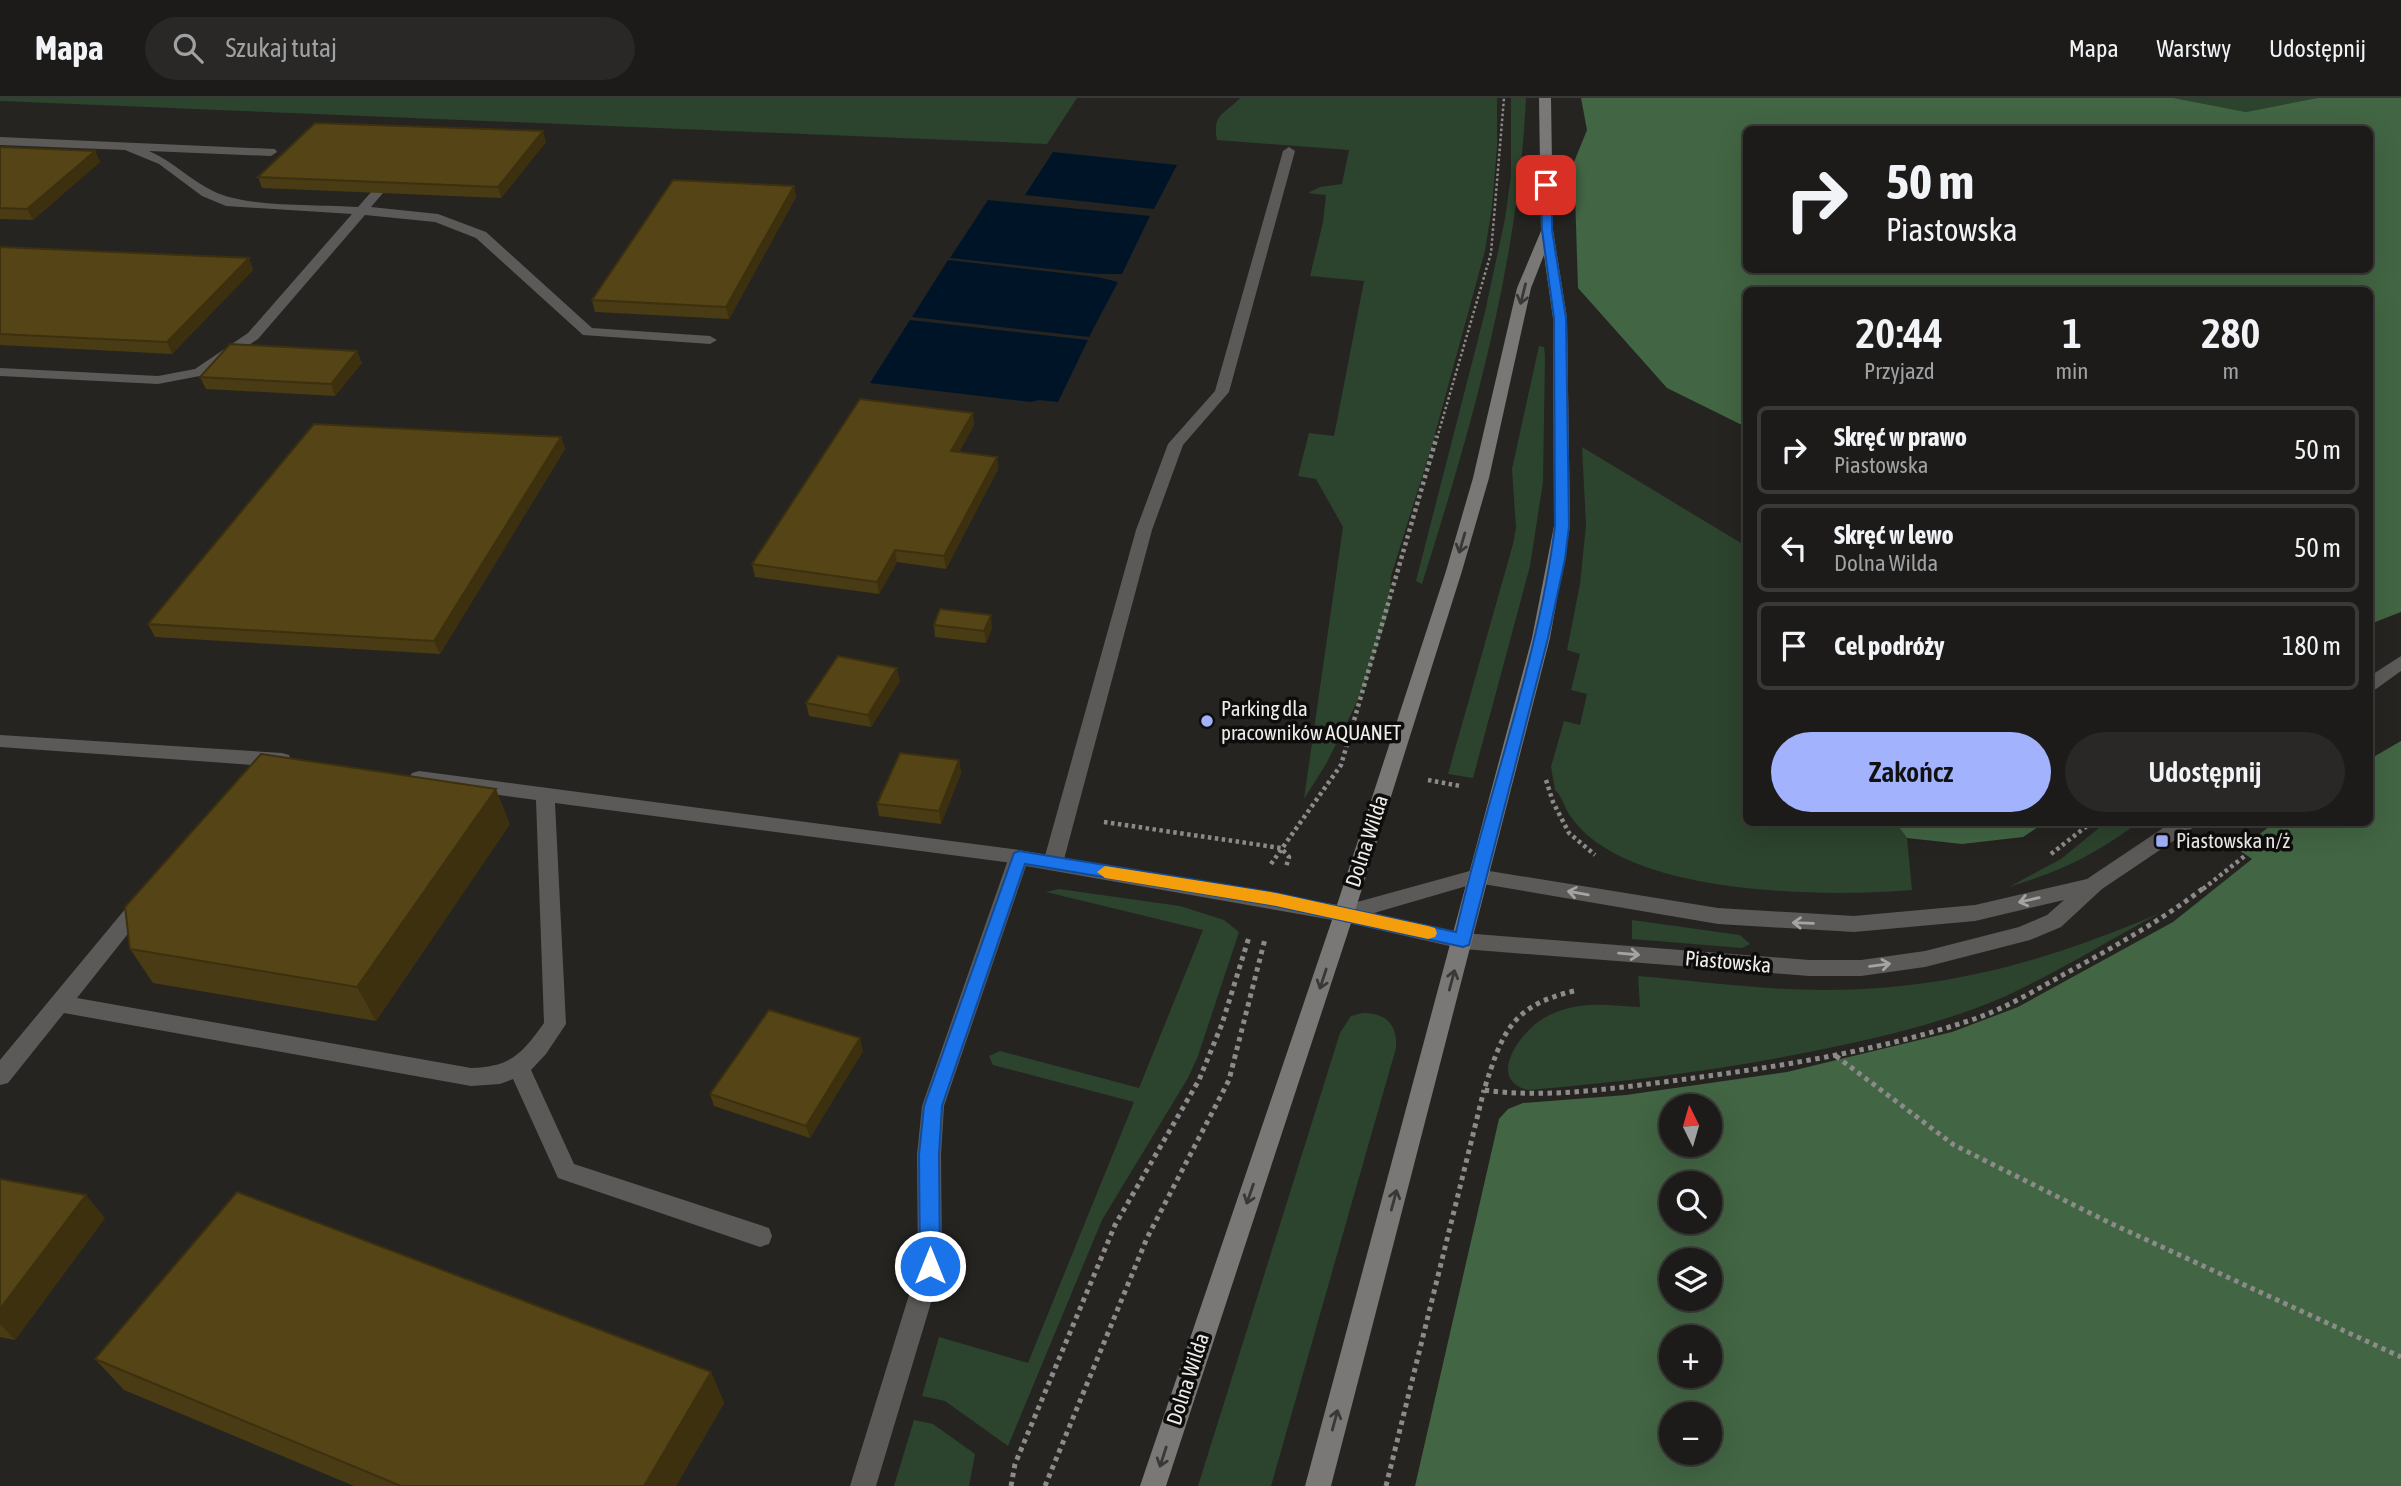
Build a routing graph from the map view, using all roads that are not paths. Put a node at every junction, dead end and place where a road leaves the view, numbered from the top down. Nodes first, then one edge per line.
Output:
1 (1545, 98) edge
2 (0, 141) edge
3 (127, 146) junction
4 (1289, 151) dead end
5 (271, 152) dead end
6 (377, 193) edge
7 (362, 210) junction
8 (1547, 230) junction
9 (710, 340) dead end
10 (0, 372) edge
11 (2401, 662) edge
12 (2373, 683) edge
13 (0, 741) edge
14 (259, 759) junction
15 (301, 763) edge
16 (396, 775) edge
17 (242, 780) edge
18 (545, 794) junction
19 (2181, 826) edge
20 (1019, 857) junction
21 (1054, 863) junction
22 (1477, 876) junction
23 (2095, 884) junction
24 (155, 886) edge
25 (1344, 914) junction
26 (1463, 940) junction
27 (59, 1003) junction
28 (519, 1069) junction
29 (0, 1076) edge
30 (760, 1236) dead end
31 (863, 1486) edge
32 (1153, 1486) edge
33 (1318, 1486) edge

1 - 8 main road, Dolna Wilda
2 - 3 street
3 - 5 street
3 - 7 street
4 - 21 street
6 - 7 street
7 - 9 street
7 - 10 street
8 - 22 main road, Dolna Wilda
8 -> 25 main road, Dolna Wilda
11 - 12 street
13 - 14 street
14 - 15 street
14 - 17 street
16 - 18 street, Piastowska
18 - 20 street, Piastowska
18 - 28 street
19 - 23 street, Piastowska
20 - 21 street, Piastowska
20 - 31 street
21 - 25 street, Piastowska
23 -> 22 street, Piastowska
22 - 25 street, Piastowska
22 - 26 main road, Dolna Wilda
26 -> 23 street, Piastowska
24 - 27 street
25 - 26 street, Piastowska
25 -> 32 main road, Dolna Wilda
33 -> 26 main road, Dolna Wilda
27 - 28 street
27 - 29 street
28 - 30 street

